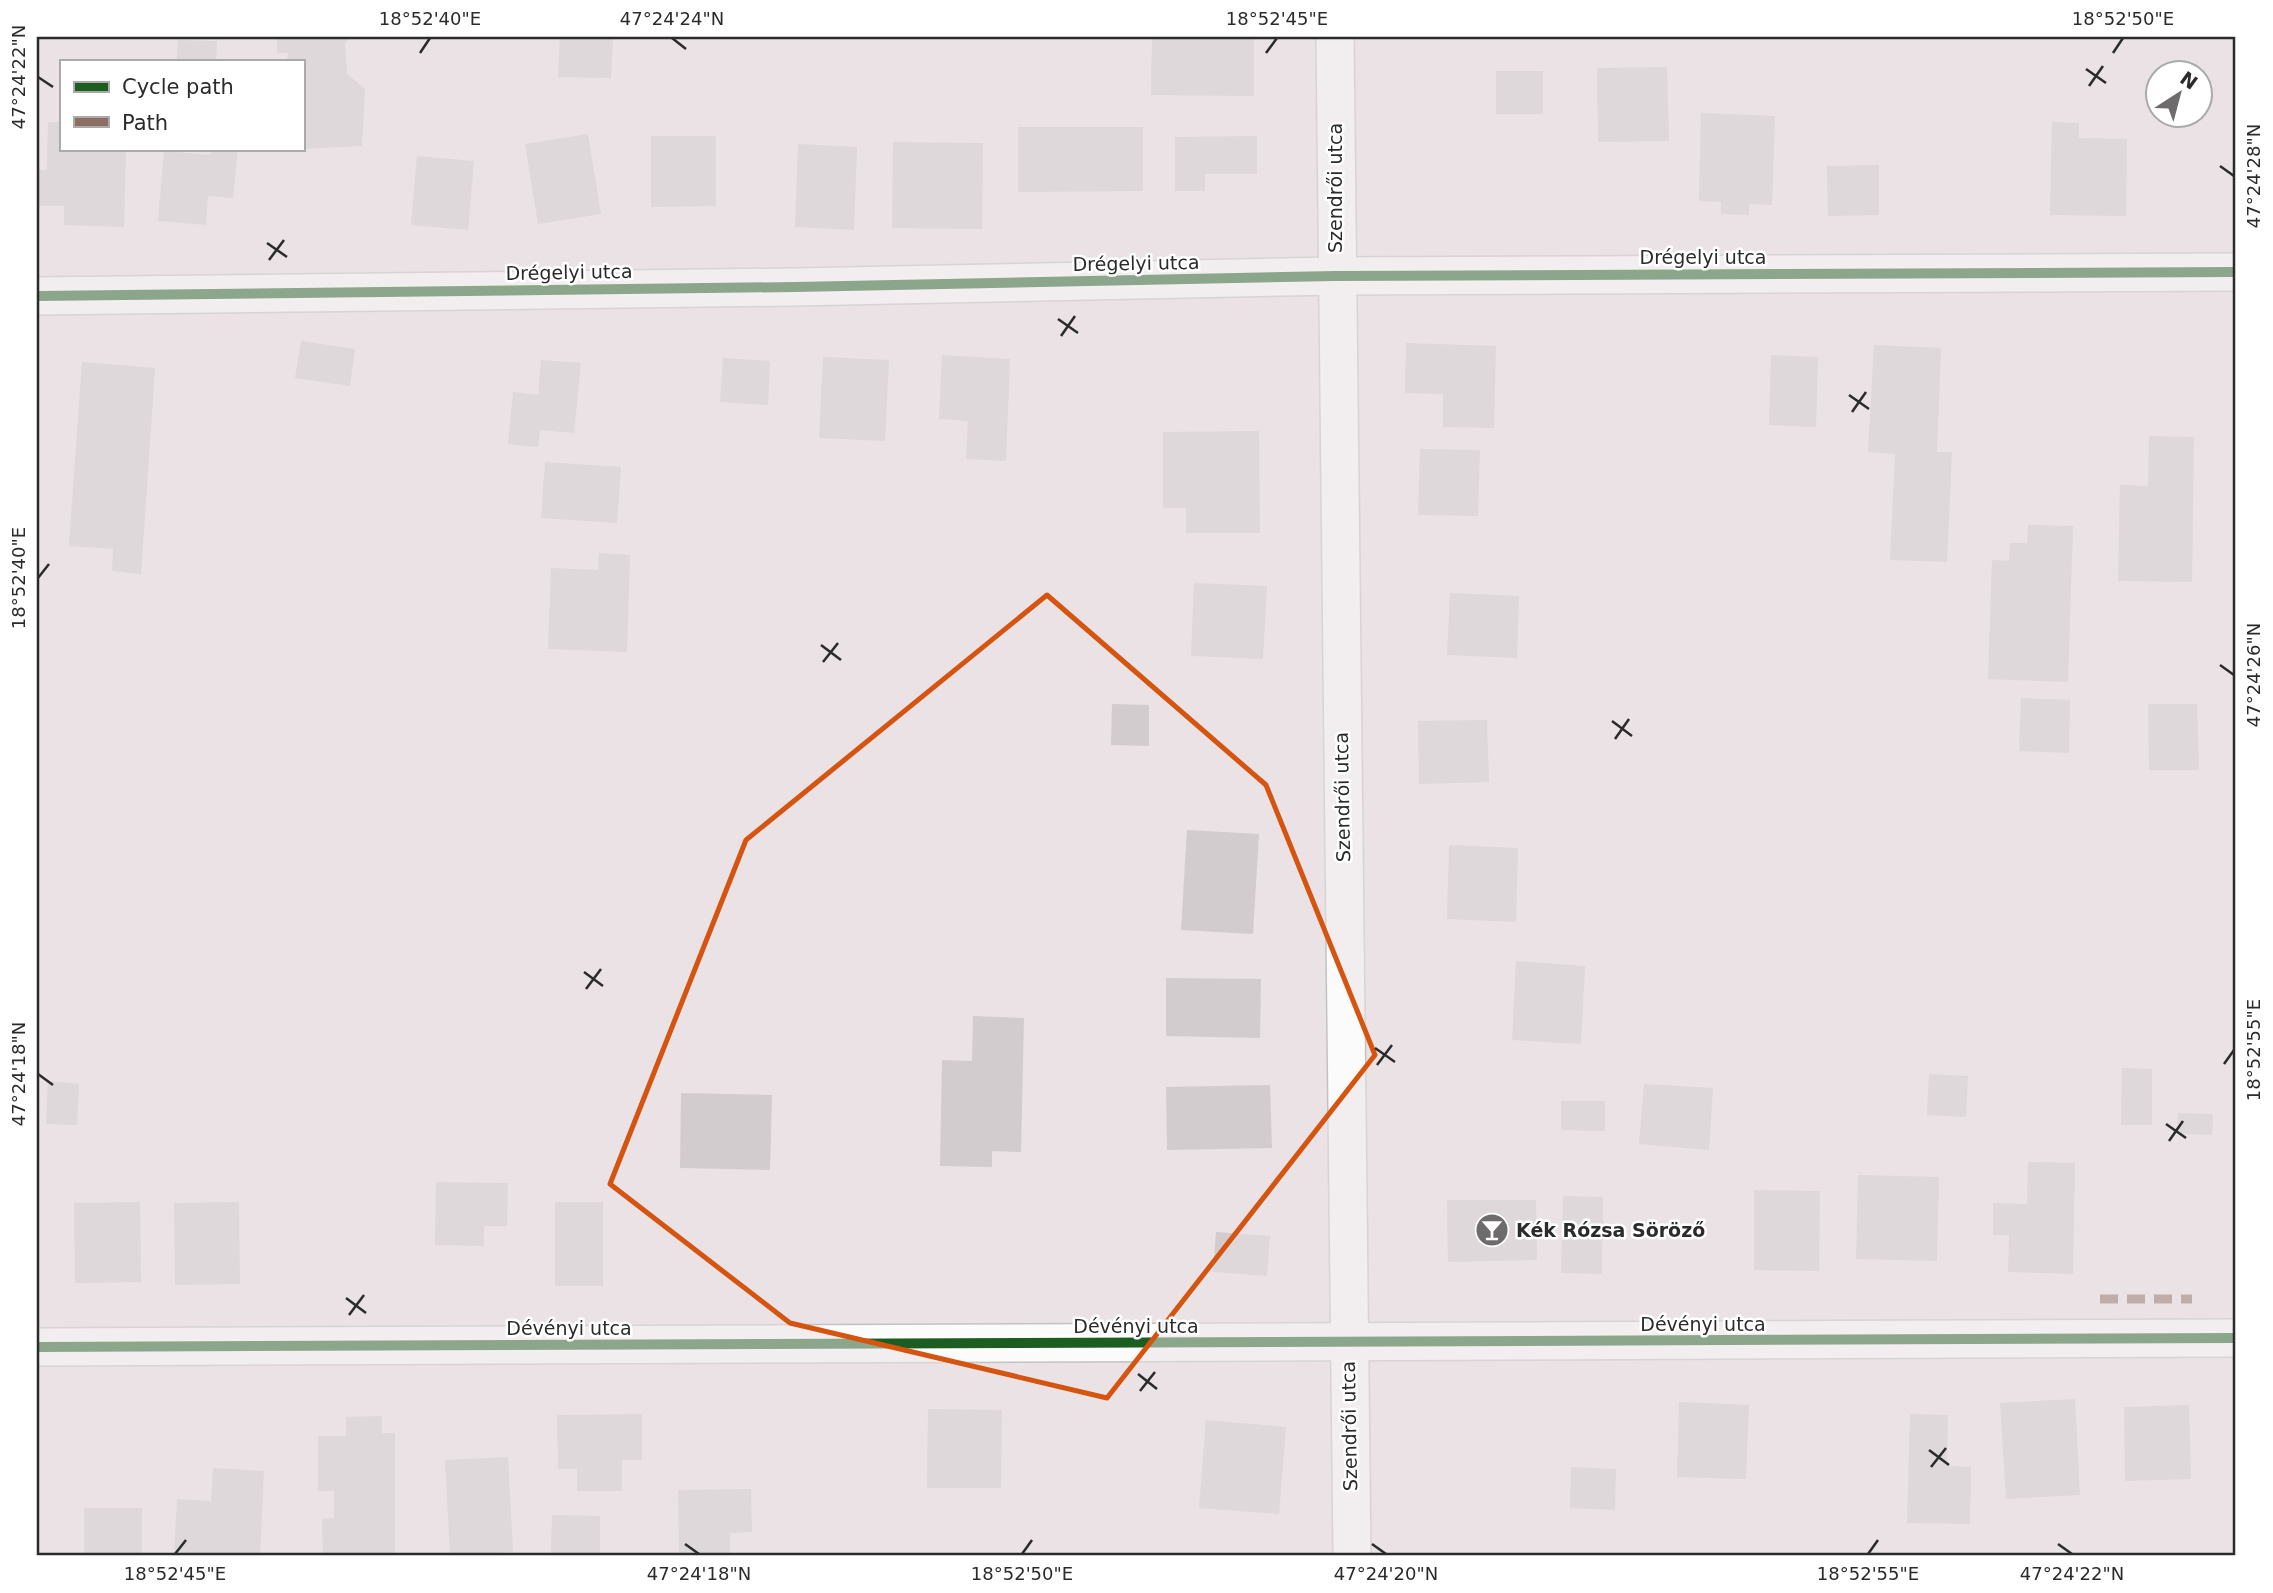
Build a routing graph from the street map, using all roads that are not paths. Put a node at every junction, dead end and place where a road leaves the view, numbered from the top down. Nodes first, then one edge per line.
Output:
1 (1335, 37) edge
2 (2236, 272) edge
3 (1335, 276) junction
4 (37, 296) edge
5 (2236, 1338) edge
6 (1348, 1343) junction
7 (37, 1347) edge
8 (1352, 1556) edge

1 - 3 street, Szendrői utca
2 - 3 street, Drégelyi utca
3 - 4 street, Drégelyi utca
3 - 6 street, Szendrői utca
5 - 6 street, Dévényi utca
6 - 7 street, Dévényi utca
6 - 8 street, Szendrői utca

